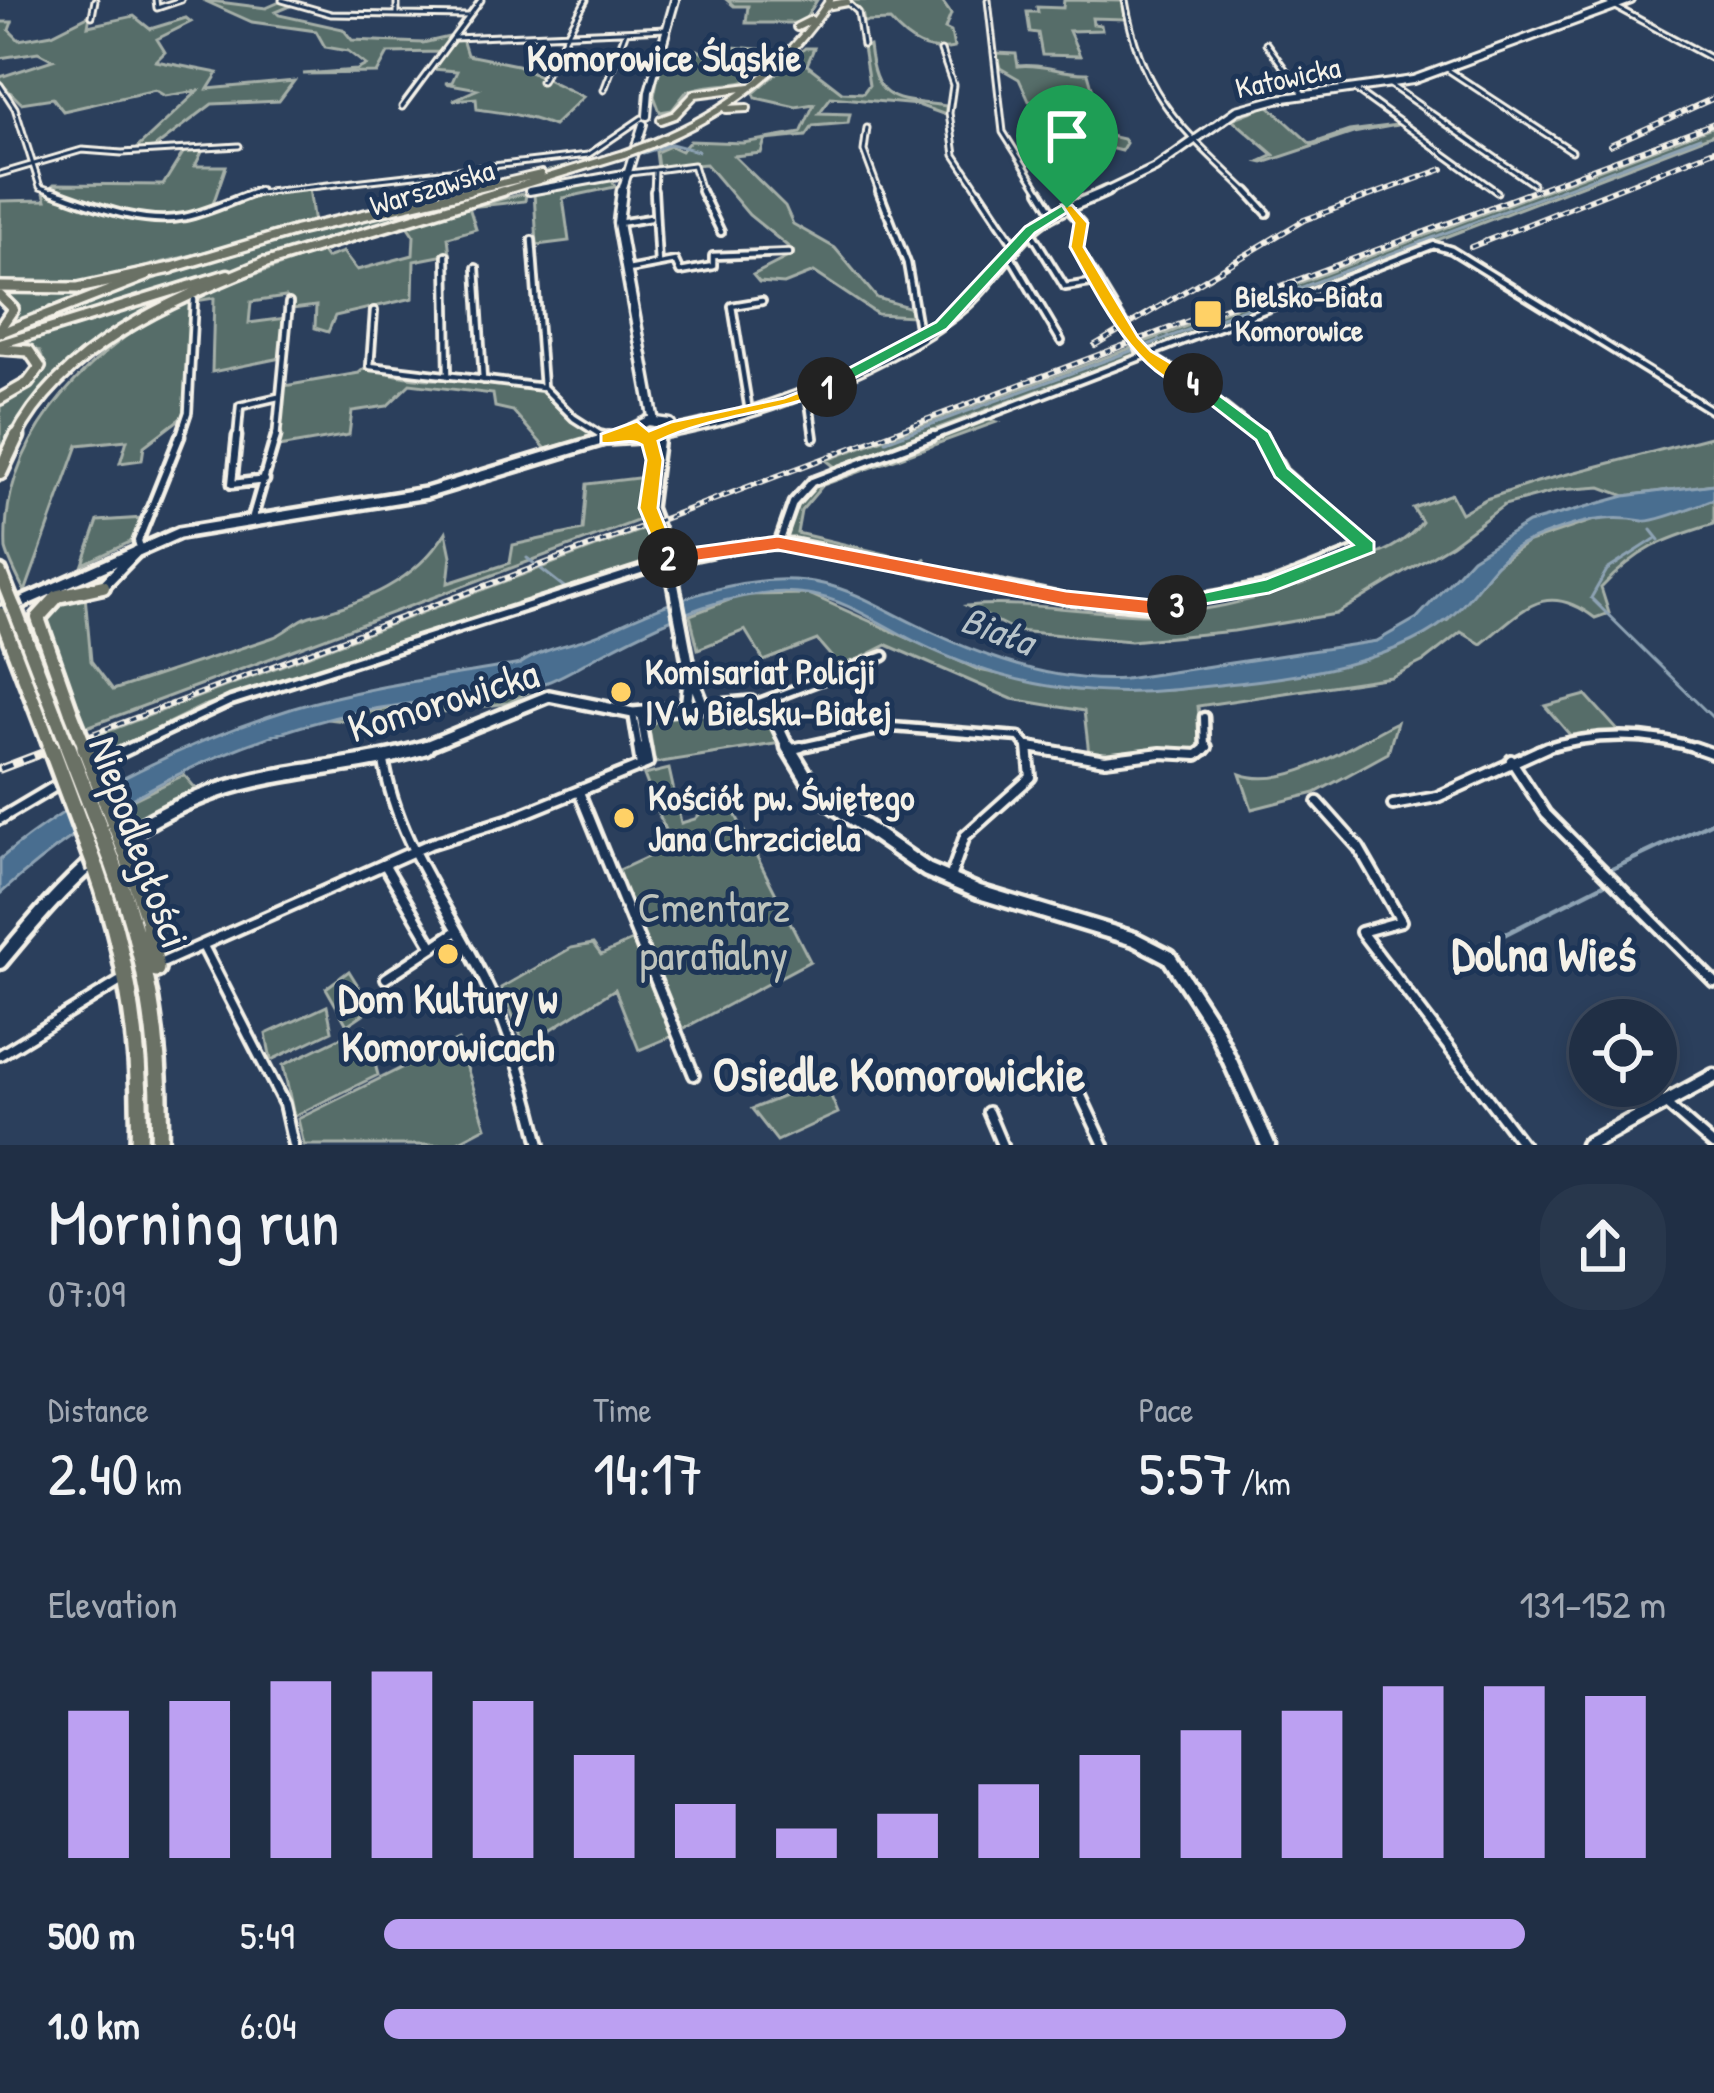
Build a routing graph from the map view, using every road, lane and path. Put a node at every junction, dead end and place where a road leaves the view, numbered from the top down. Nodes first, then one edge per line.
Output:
1 (94, 0) edge
2 (155, 0) edge
3 (181, 0) edge
4 (282, 0) edge
5 (397, 0) edge
6 (481, 0) edge
7 (586, 0) edge
8 (675, 0) edge
9 (988, 0) edge
10 (1125, 0) edge
11 (1603, 0) edge
12 (1631, 0) edge
13 (844, 1) edge
14 (826, 2) edge
15 (1615, 6) junction
16 (397, 14) junction
17 (92, 16) dead end
18 (468, 16) junction
19 (811, 20) junction
20 (796, 27) dead end
21 (667, 29) junction
22 (626, 31) junction
23 (567, 33) junction
24 (454, 38) junction
25 (1265, 43) dead end
26 (863, 45) dead end
27 (941, 51) dead end
28 (1714, 60) edge
29 (1448, 70) junction
30 (542, 80) dead end
31 (0, 85) edge
32 (1390, 85) junction
33 (752, 88) junction
34 (1354, 89) junction
35 (604, 90) dead end
36 (715, 92) junction
37 (1304, 95) junction
38 (757, 101) dead end
39 (402, 107) dead end
40 (747, 108) dead end
41 (719, 109) junction
42 (648, 121) junction
43 (866, 128) dead end
44 (1191, 141) junction
45 (239, 146) dead end
46 (1572, 151) dead end
47 (623, 152) junction
48 (29, 167) junction
49 (512, 168) junction
50 (655, 170) junction
51 (629, 173) junction
52 (0, 174) edge
53 (503, 183) junction
54 (1533, 184) dead end
55 (529, 191) joint
56 (1497, 192) dead end
57 (469, 202) junction
58 (1067, 208) junction
59 (1267, 212) dead end
60 (1054, 214) junction
61 (652, 218) junction
62 (618, 223) junction
63 (1030, 230) junction
64 (721, 232) dead end
65 (532, 240) dead end
66 (1016, 245) junction
67 (789, 253) dead end
68 (1009, 254) junction
69 (446, 255) dead end
70 (264, 263) junction
71 (658, 264) junction
72 (171, 268) junction
73 (476, 268) dead end
74 (624, 270) junction
75 (1097, 282) junction
76 (0, 287) edge
77 (0, 296) edge
78 (194, 300) dead end
79 (762, 301) dead end
80 (290, 303) dead end
81 (374, 311) dead end
82 (0, 330) edge
83 (920, 339) junction
84 (1061, 341) dead end
85 (0, 346) edge
86 (1145, 354) junction
87 (448, 376) junction
88 (483, 380) junction
89 (543, 387) junction
90 (808, 395) junction
91 (279, 397) junction
92 (0, 399) edge
93 (646, 403) junction
94 (749, 411) junction
95 (1714, 412) edge
96 (658, 428) junction
97 (640, 431) junction
98 (814, 438) dead end
99 (608, 439) junction
100 (655, 460) junction
101 (0, 472) edge
102 (265, 480) junction
103 (252, 519) junction
104 (778, 543) junction
105 (140, 547) junction
106 (670, 567) junction
107 (0, 573) edge
108 (103, 586) joint
109 (5, 611) edge
110 (884, 656) dead end
111 (690, 672) junction
112 (759, 703) junction
113 (703, 705) junction
114 (686, 708) junction
115 (637, 713) junction
116 (1204, 717) dead end
117 (57, 719) junction
118 (1028, 748) junction
119 (790, 750) junction
120 (1714, 754) edge
121 (384, 758) junction
122 (1511, 760) junction
123 (579, 792) junction
124 (1318, 802) dead end
125 (1393, 805) dead end
126 (0, 819) edge
127 (416, 850) junction
128 (112, 860) junction
129 (385, 865) junction
130 (948, 881) junction
131 (457, 932) junction
132 (203, 946) junction
133 (433, 947) junction
134 (0, 962) edge
135 (164, 962) dead end
136 (386, 978) dead end
137 (119, 982) dead end
138 (1714, 982) edge
139 (0, 1055) edge
140 (694, 1075) dead end
141 (1714, 1076) edge
142 (1073, 1079) dead end
143 (1677, 1096) edge
144 (1656, 1107) edge
145 (1671, 1107) edge
146 (988, 1112) dead end
147 (139, 1145) edge
148 (159, 1145) edge
149 (293, 1145) edge
150 (540, 1145) edge
151 (1002, 1145) edge
152 (1105, 1145) edge
153 (1268, 1145) edge
154 (1522, 1145) edge
155 (1587, 1145) edge
156 (1713, 1145) edge

1 - 17 street
2 - 3 street
4 - 16 street
5 - 16 street
6 - 18 street
7 - 23 street
8 - 21 street
9 - 60 street
10 - 44 street
11 - 15 street
12 - 15 street, Katowicka
13 - 14 main road
13 - 26 street
14 - 19 main road, Warszawska
14 - 33 main road, Warszawska
15 - 28 street
15 - 29 street, Katowicka
16 - 18 street
18 - 24 street
19 - 20 main road
19 - 33 main road, Warszawska
21 - 22 street
21 - 42 street
22 - 23 street
22 - 35 street
23 - 24 street
23 - 30 street
24 - 39 street
25 - 37 street
27 - 66 street
29 - 32 street, Katowicka
29 - 46 street
31 - 48 street
32 - 34 street, Katowicka
32 - 54 street
33 - 36 main road
33 - 38 main road
33 - 41 main road, Warszawska
34 - 37 street, Katowicka
34 - 56 street
36 - 41 main road
36 - 42 main road
37 - 44 street, Katowicka
40 - 41 main road
41 - 47 main road, Warszawska, bridge
42 - 49 street
42 - 51 street
43 - 83 street
44 - 58 street, Katowicka
44 - 59 street
45 - 48 street
47 - 53 main road, Warszawska
47 - 57 main road, Warszawska
48 - 49 street
48 - 52 street
49 - 53 main road
50 - 51 street
50 - 61 street
50 - 64 street
51 - 55 street
51 - 62 street
53 - 72 main road, Warszawska
55 - 57 main road
57 - 70 main road, Warszawska
58 - 60 street, Katowicka
58 - 75 street
60 - 63 street, Katowicka
61 - 62 street
61 - 71 street
62 - 74 street
63 - 66 street, Katowicka
63 - 75 street
65 - 89 street
66 - 68 street, Katowicka
67 - 71 street
68 - 83 street, Katowicka
68 - 84 street
69 - 87 street
70 - 85 main road, Warszawska
70 - 101 highway
71 - 74 street
72 - 76 highway
72 - 82 main road, Warszawska
73 - 88 street
74 - 93 street
75 - 86 street
77 - 82 highway
78 - 105 street
79 - 94 street
80 - 91 street
81 - 87 street
83 - 90 street, Katowicka
85 - 92 highway
86 - 95 street
86 - 104 street
86 - 104 street
87 - 88 street
88 - 89 street
89 - 99 street
90 - 94 street, Katowicka
90 - 98 street
91 - 102 street
91 - 102 street
93 - 96 street
93 - 97 street
94 - 96 street, Katowicka
96 - 97 street
96 - 97 street
96 - 100 street
97 - 99 street
97 - 100 street
99 - 103 street
100 - 106 street
102 - 103 street
103 - 105 street
104 - 106 street
105 - 108 street
105 - 109 street
106 - 111 street
106 - 126 street
107 - 109 highway, Niepodległości
108 - 117 highway
109 - 117 highway, Niepodległości
110 - 112 street
111 - 113 street
111 - 114 street
112 - 113 street, Komorowicka
112 - 119 street
113 - 114 street, Komorowicka
114 - 115 street, Komorowicka
115 - 121 street, Komorowicka
115 - 123 street
116 - 118 street
117 - 128 highway, Niepodległości, bridge
117 - 128 highway, bridge
118 - 119 street
118 - 130 street
119 - 130 street
120 - 122 street
121 - 127 street
121 - 134 street, Komorowicka
122 - 125 street
122 - 138 street
123 - 127 street
123 - 140 street
124 - 154 street
127 - 129 street
127 - 131 street
128 - 147 highway, Niepodległości
128 - 148 highway, Niepodległości
129 - 132 street
129 - 133 street
130 - 153 street
131 - 133 street
131 - 150 street
132 - 135 street
132 - 149 street
133 - 136 street
137 - 139 street
141 - 143 street
142 - 152 street
144 - 155 street
145 - 156 street
146 - 151 street

